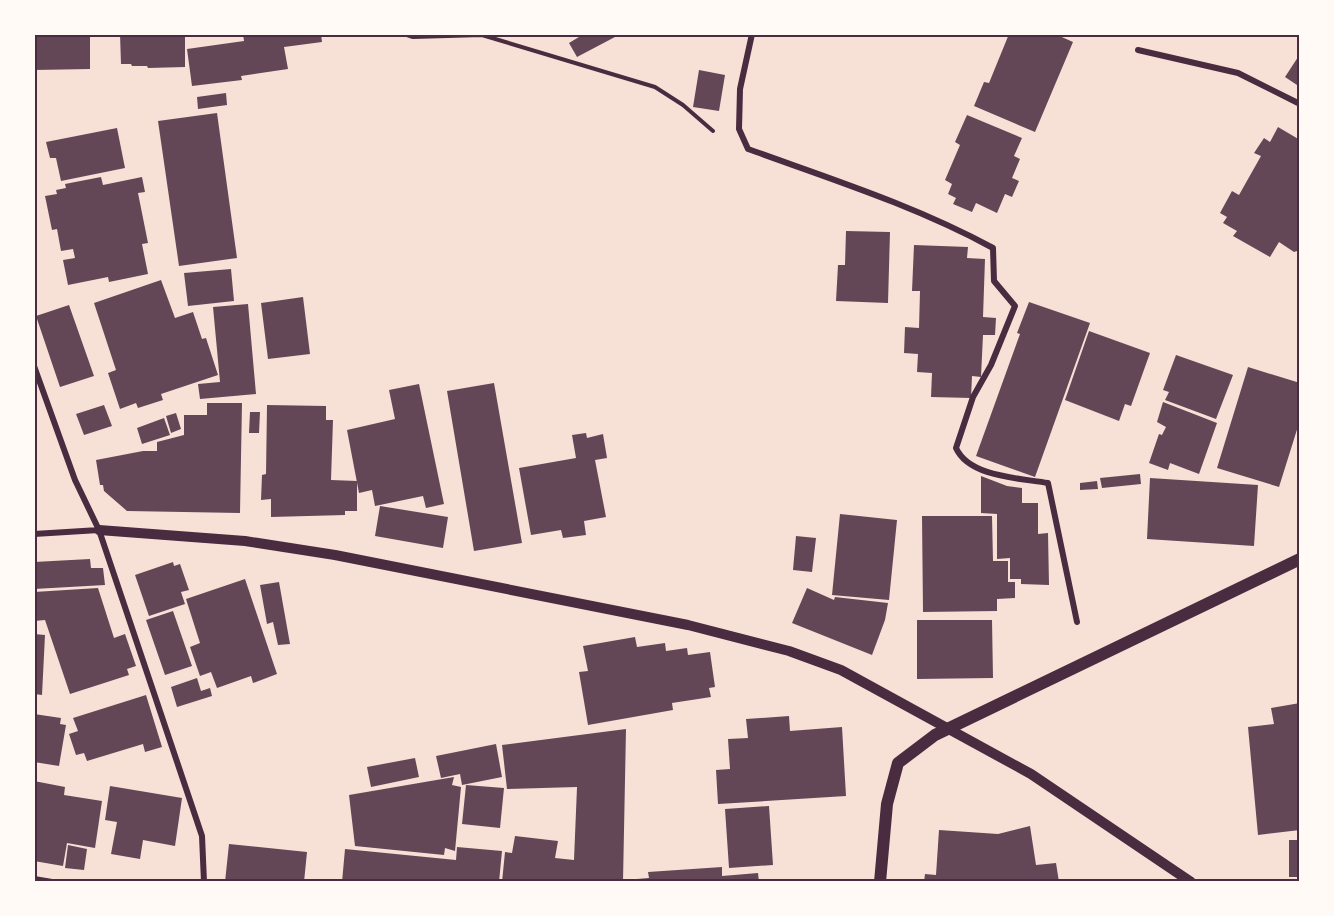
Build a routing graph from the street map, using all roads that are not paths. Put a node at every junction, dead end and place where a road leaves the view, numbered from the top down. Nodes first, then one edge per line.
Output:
1 (752, 34) edge
2 (1138, 50) dead end
3 (1299, 104) edge
4 (34, 366) edge
5 (99, 530) junction
6 (34, 534) edge
7 (1299, 560) edge
8 (1077, 622) dead end
9 (948, 729) junction
10 (34, 879) edge
11 (52, 882) edge
12 (204, 882) edge
13 (880, 882) edge
14 (1191, 882) edge

1 - 8 street
2 - 3 street
4 - 5 street
5 - 6 street
5 - 9 street
5 - 12 street
7 - 9 main road
9 - 13 main road
9 - 14 street
10 - 11 street

